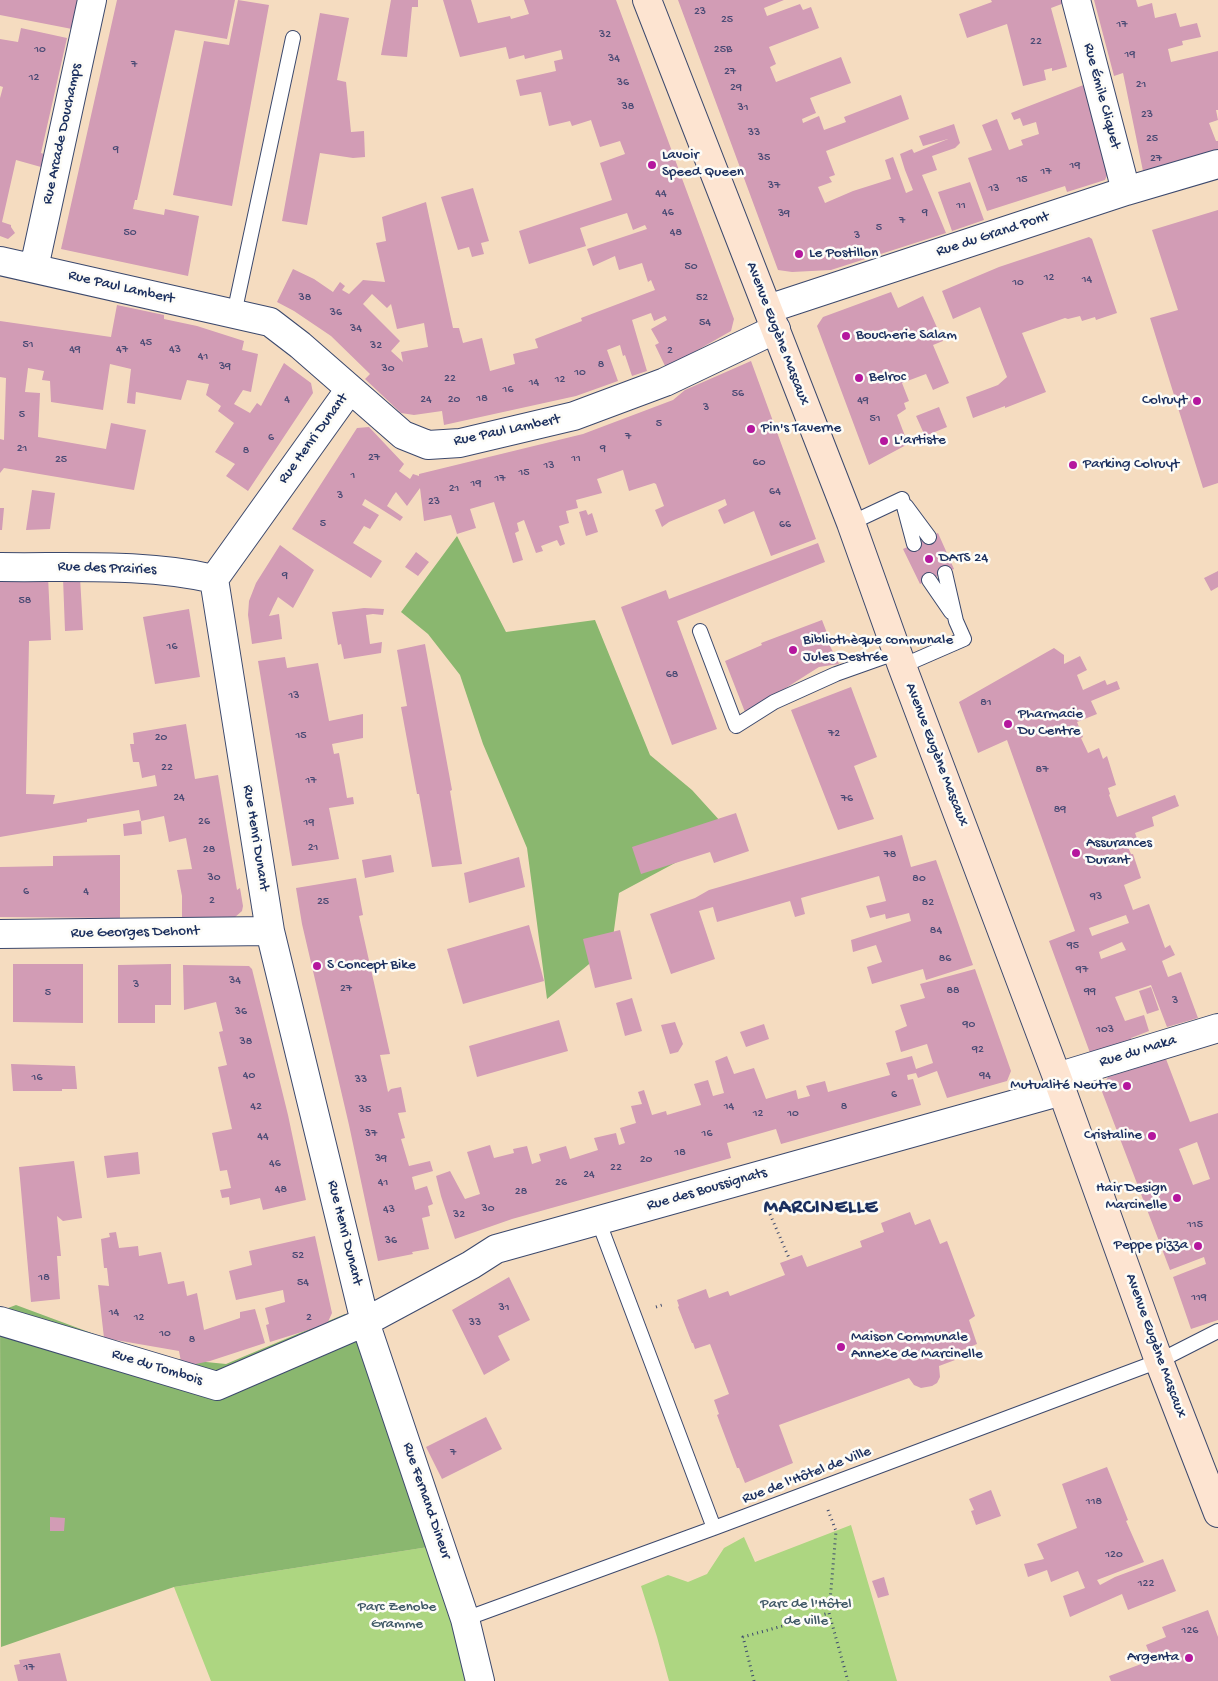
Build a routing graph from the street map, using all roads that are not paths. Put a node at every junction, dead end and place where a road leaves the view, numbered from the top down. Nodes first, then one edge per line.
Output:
1 (92, 0) edge
2 (647, 0) edge
3 (1076, 0) edge
4 (292, 38) dead end
5 (1218, 164) edge
6 (1126, 192) junction
7 (0, 262) edge
8 (34, 268) junction
9 (234, 314) junction
10 (772, 319) junction
11 (350, 389) junction
12 (902, 499) junction
13 (851, 523) junction
14 (929, 537) dead end
15 (914, 544) dead end
16 (0, 567) edge
17 (945, 573) dead end
18 (214, 580) junction
19 (930, 580) dead end
20 (956, 621) junction
21 (700, 631) dead end
22 (900, 659) junction
23 (270, 931) junction
24 (0, 934) edge
25 (1218, 1028) edge
26 (1059, 1084) junction
27 (598, 1220) junction
28 (0, 1321) edge
29 (365, 1322) junction
30 (1218, 1331) edge
31 (1159, 1361) junction
32 (1218, 1513) edge
33 (714, 1528) junction
34 (465, 1618) junction
35 (480, 1681) edge

1 - 8 street, Rue Arcade Douchamps
2 - 10 main road, Avenue Eugène Mascaux
3 - 6 street, Rue Émile Cliquet
4 - 9 lane
5 - 6 street, Rue du Grand Pont
6 - 10 street, Rue du Grand Pont
7 - 8 street, Rue Paul Lambert
8 - 9 street, Rue Paul Lambert
9 - 11 street, Rue Paul Lambert
10 - 11 street, Rue Paul Lambert
10 - 13 main road, Avenue Eugène Mascaux
11 - 18 street, Rue Henri Dunant
12 - 13 lane
12 - 14 lane
12 - 15 lane
13 - 22 main road, Avenue Eugène Mascaux
16 - 18 street, Rue des Prairies
17 - 20 lane
18 - 23 street, Rue Henri Dunant
19 - 20 lane
20 - 22 lane
21 - 22 lane
22 - 26 main road, Avenue Eugène Mascaux
23 - 24 street, Rue Georges Dehont
23 - 29 street, Rue Henri Dunant
25 - 26 street, Rue du Maka
26 - 27 street, Rue des Boussignats
26 - 31 main road, Avenue Eugène Mascaux
27 - 29 street, Rue des Boussignats
27 - 33 lane
28 - 29 street, Rue du Tombois
29 - 34 street, Rue Fernand Dineur
30 - 31 lane, Rue de l'Hôtel de Ville
31 - 32 main road, Avenue Eugène Mascaux
31 - 33 lane, Rue de l'Hôtel de Ville
33 - 34 lane, Rue de l'Hôtel de Ville
34 - 35 street, Rue Fernand Dineur

